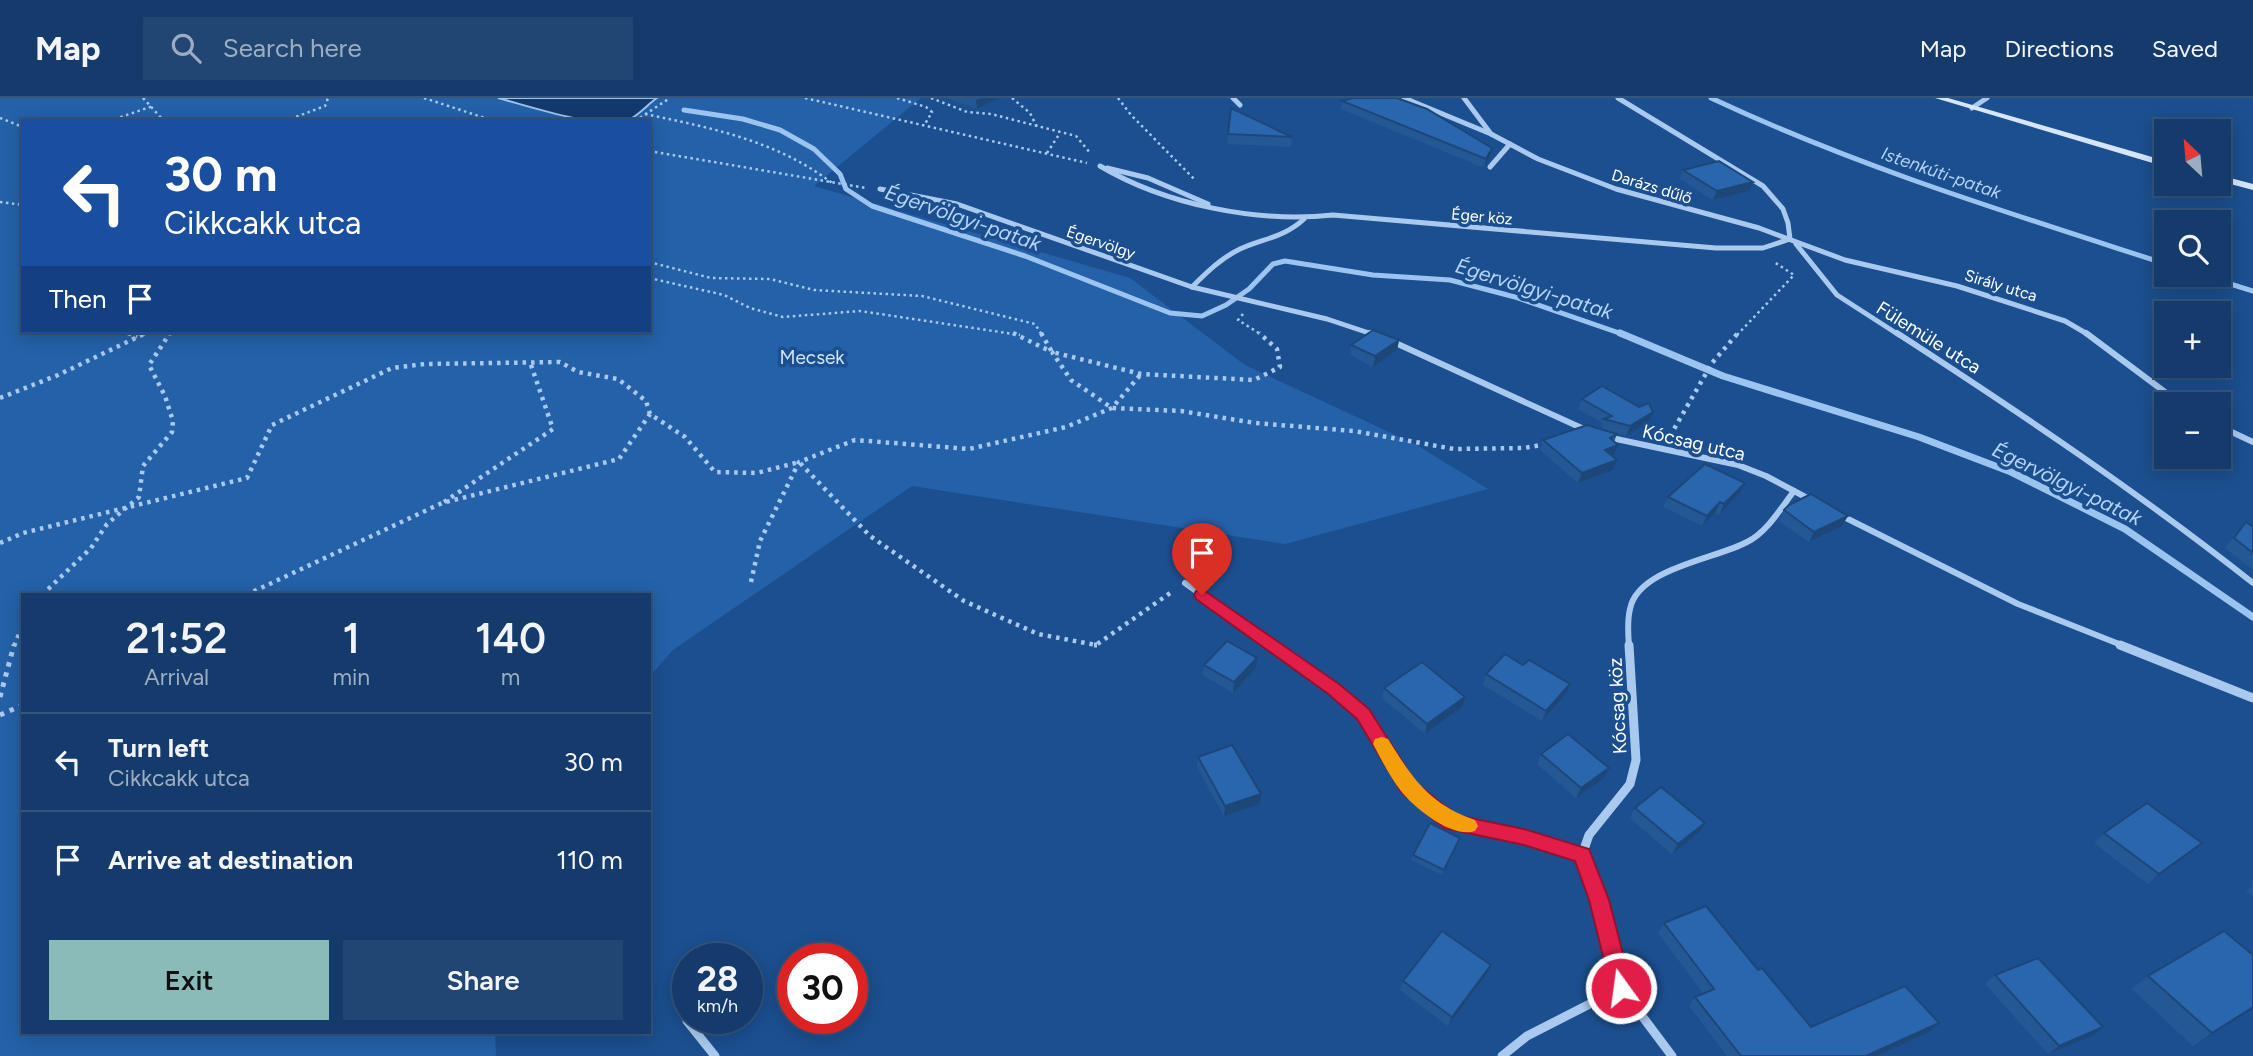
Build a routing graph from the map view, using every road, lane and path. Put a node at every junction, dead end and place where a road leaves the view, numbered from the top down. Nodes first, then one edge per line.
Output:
1 (143, 98) edge
2 (328, 98) edge
3 (424, 98) edge
4 (670, 98) edge
5 (805, 98) edge
6 (897, 98) edge
7 (931, 98) edge
8 (1012, 98) edge
9 (1118, 98) edge
10 (1233, 98) edge
11 (1404, 98) edge
12 (1464, 98) edge
13 (1618, 98) edge
14 (1939, 98) edge
15 (1987, 98) edge
16 (1240, 105) dead end
17 (153, 106) junction
18 (1972, 108) junction
19 (645, 114) junction
20 (0, 118) edge
21 (115, 119) edge
22 (163, 119) edge
23 (290, 119) edge
24 (488, 119) edge
25 (638, 119) edge
26 (925, 124) junction
27 (21, 126) edge
28 (1037, 127) junction
29 (1060, 133) junction
30 (1491, 134) junction
31 (1510, 144) junction
32 (651, 151) edge
33 (1047, 153) junction
34 (2154, 161) edge
35 (1100, 166) junction
36 (1490, 167) edge
37 (1185, 170) dead end
38 (2231, 181) edge
39 (832, 184) junction
40 (853, 187) dead end
41 (2253, 187) edge
42 (880, 189) dead end
43 (0, 202) edge
44 (21, 205) edge
45 (1217, 208) junction
46 (1304, 219) junction
47 (1790, 239) junction
48 (651, 263) edge
49 (1794, 275) dead end
50 (651, 278) edge
51 (1192, 288) junction
52 (1247, 300) junction
53 (127, 333) edge
54 (147, 333) edge
55 (170, 333) edge
56 (138, 337) junction
57 (1052, 352) junction
58 (530, 362) junction
59 (1141, 374) junction
60 (2164, 392) edge
61 (0, 398) edge
62 (1112, 408) junction
63 (650, 414) junction
64 (1578, 427) junction
65 (1590, 431) edge
66 (2231, 432) edge
67 (1601, 435) edge
68 (2253, 442) edge
69 (1662, 450) junction
70 (799, 462) junction
71 (1794, 491) junction
72 (442, 503) junction
73 (1819, 504) edge
74 (126, 508) junction
75 (1831, 510) edge
76 (0, 543) edge
77 (751, 582) dead end
78 (1185, 583) joint
79 (2253, 583) edge
80 (44, 593) edge
81 (250, 593) edge
82 (21, 629) edge
83 (0, 697) edge
84 (2253, 698) edge
85 (21, 706) edge
86 (0, 715) edge
87 (1583, 855) junction
88 (1621, 988) junction
89 (697, 1034) edge
90 (715, 1056) edge
91 (1502, 1056) edge
92 (1672, 1056) edge

1 - 17 path
2 - 23 path
3 - 24 path
4 - 19 path
5 - 26 path
6 - 26 path
7 - 28 path
8 - 28 path
9 - 37 path
10 - 16 street
11 - 30 street, Darázs dűlő
12 - 30 street, Darázs dűlő
13 - 47 street
14 - 18 main road
15 - 18 street
17 - 21 path
17 - 22 path
18 - 34 main road
19 - 25 path
19 - 39 path
20 - 27 path
26 - 33 path
28 - 29 path
29 - 33 path
29 - 35 path
30 - 31 street, Darázs dűlő
31 - 36 street
31 - 47 street, Darázs dűlő
32 - 39 path
33 - 35 path
35 - 45 street
35 - 45 street
38 - 41 main road
39 - 40 path
42 - 51 street, Égervölgy
43 - 44 path
45 - 46 street
46 - 47 street, Éger köz
46 - 51 street, Éger köz
47 - 60 street, Sirály utca
47 - 79 street, Fülemüle utca
48 - 57 path
49 - 69 path
50 - 57 path
51 - 52 street
52 - 59 path
52 - 64 street
53 - 56 path
54 - 56 path
55 - 74 path
56 - 61 path
57 - 59 path
57 - 62 path
58 - 63 path
58 - 72 path
58 - 74 path
59 - 62 path
62 - 64 path
62 - 70 path
63 - 70 path
63 - 72 path
64 - 65 street
66 - 68 street
67 - 69 street, Kócsag utca
69 - 71 street, Kócsag utca
70 - 77 path
70 - 78 path
71 - 73 street, Kócsag utca
71 - 87 street, Kócsag köz
72 - 81 path
74 - 76 path
74 - 80 path
75 - 84 street
78 - 87 street
82 - 83 path
85 - 86 path
87 - 88 street
88 - 91 street
88 - 92 street
89 - 90 street

